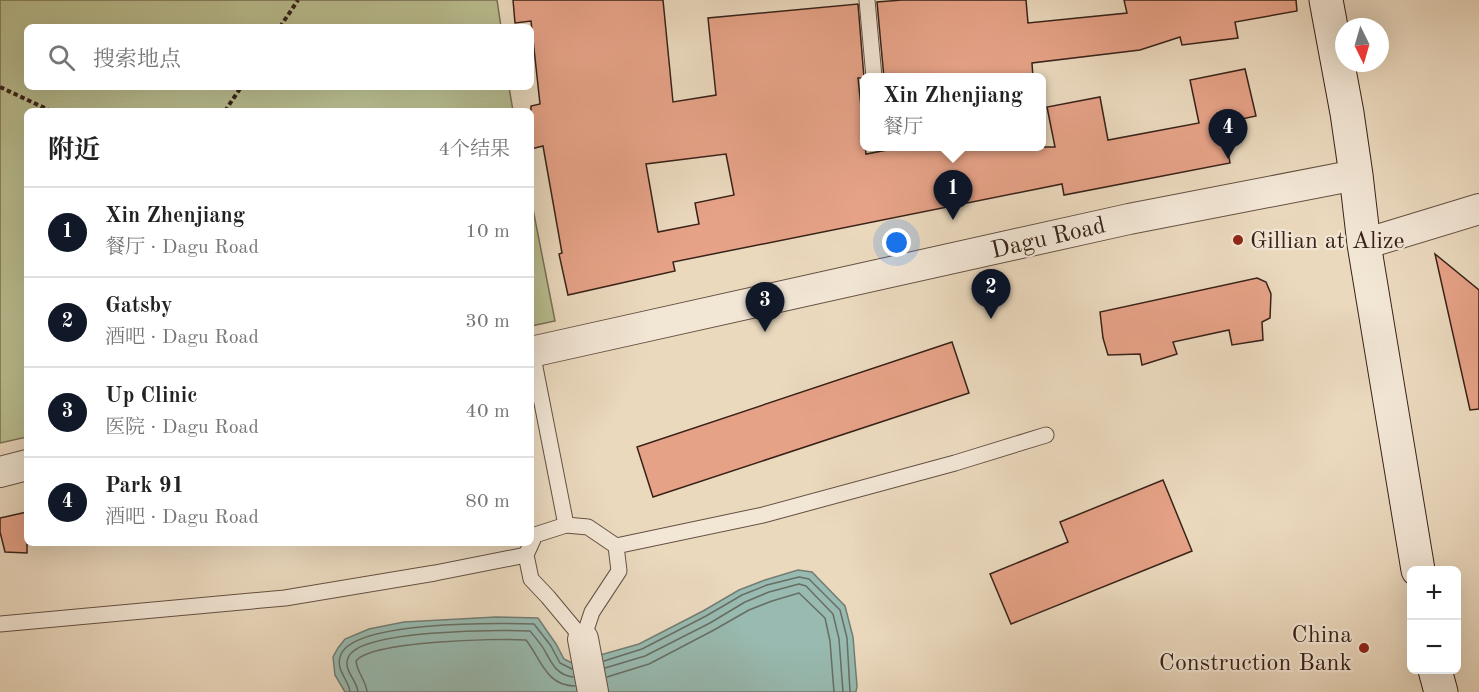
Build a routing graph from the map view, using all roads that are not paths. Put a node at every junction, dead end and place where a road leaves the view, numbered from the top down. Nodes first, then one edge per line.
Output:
1 (867, 0) edge
2 (1326, 0) edge
3 (874, 73) edge
4 (1356, 175) junction
5 (1479, 209) edge
6 (1364, 244) junction
7 (534, 352) edge
8 (534, 362) edge
9 (1046, 435) dead end
10 (24, 466) edge
11 (0, 471) edge
12 (566, 525) junction
13 (534, 537) edge
14 (530, 546) edge
15 (616, 546) junction
16 (526, 555) junction
17 (1417, 566) edge
18 (0, 624) edge
19 (584, 643) junction
20 (1436, 674) edge
21 (593, 692) edge
22 (1440, 692) edge

1 - 3 lane
2 - 4 main road
4 - 6 main road
4 - 7 street, Dagu Road
5 - 6 street
6 - 17 main road
8 - 12 lane
9 - 15 lane
10 - 11 street
12 - 13 lane
12 - 15 lane
14 - 16 lane
15 - 19 lane
16 - 18 lane
16 - 19 lane
19 - 21 street
20 - 22 main road

